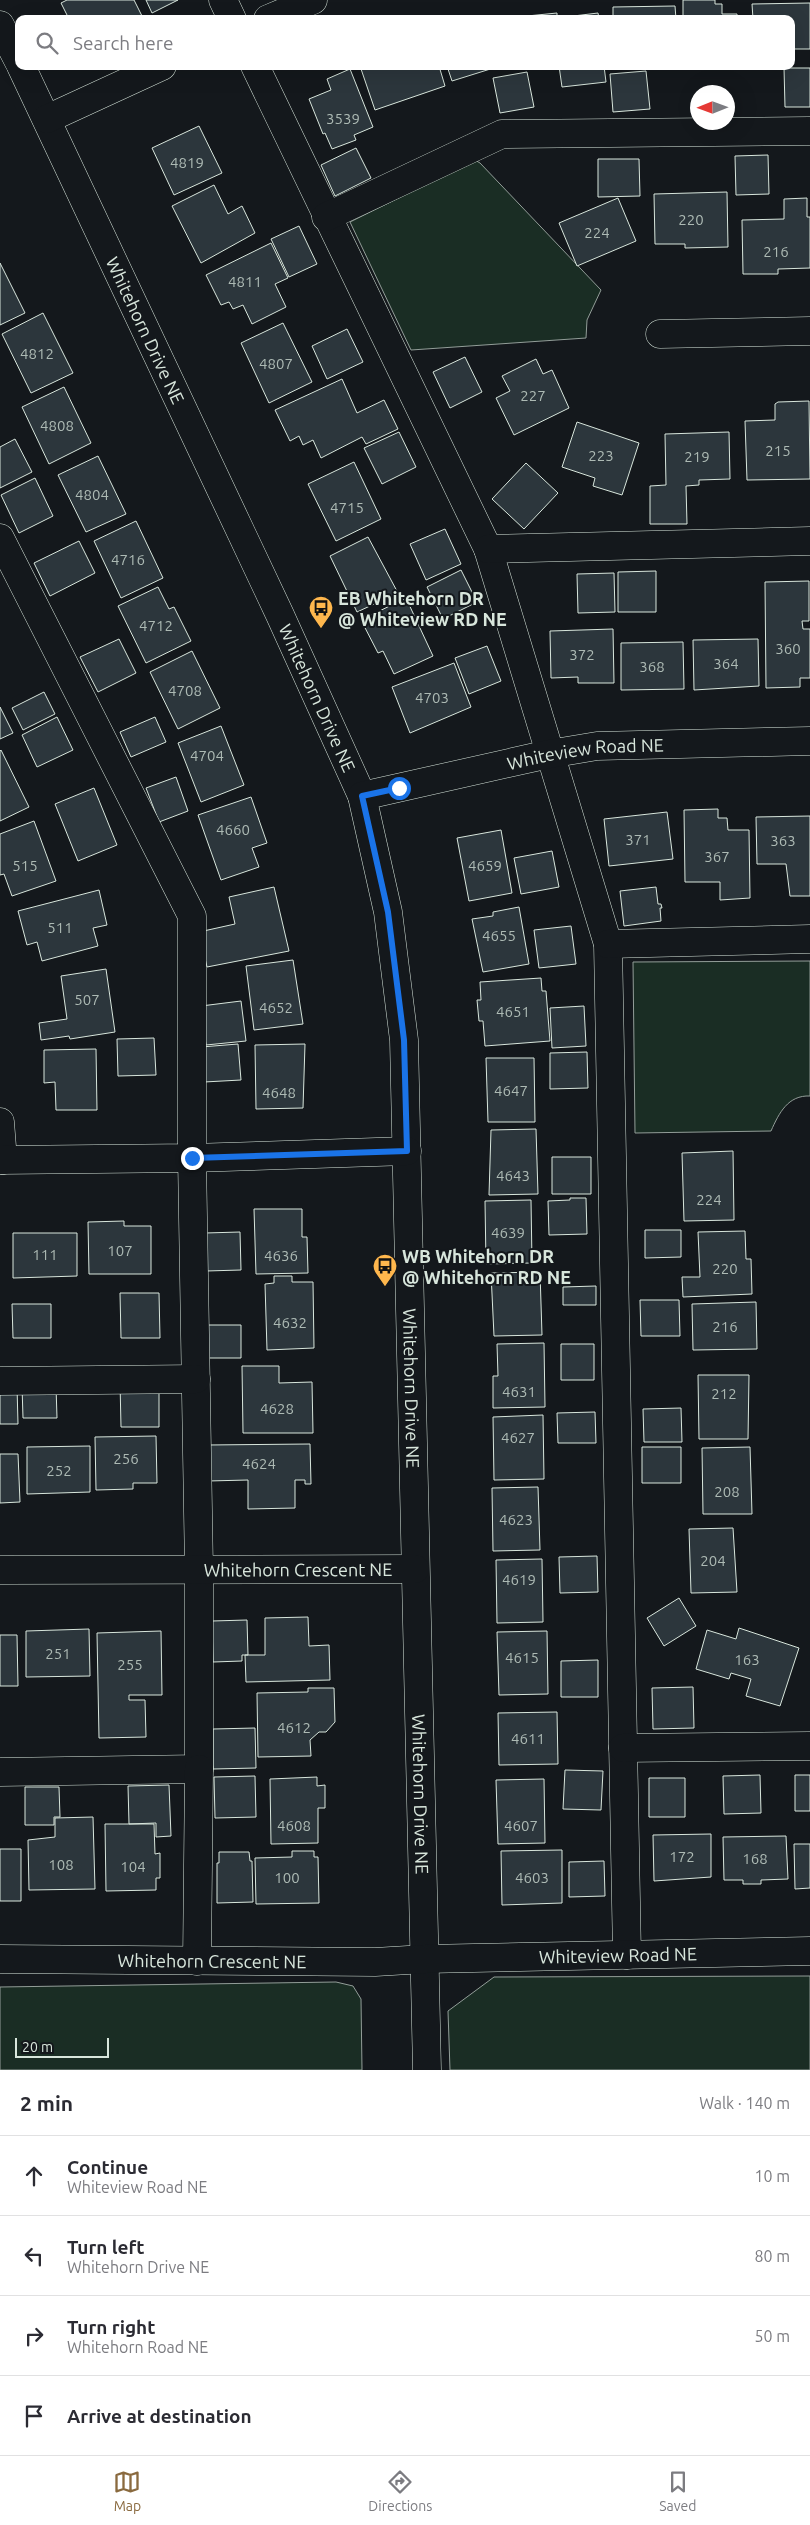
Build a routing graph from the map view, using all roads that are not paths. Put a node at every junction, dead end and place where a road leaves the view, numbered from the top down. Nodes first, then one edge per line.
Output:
1 (223, 0) edge
2 (314, 0) edge
3 (230, 15) edge
4 (278, 15) edge
5 (0, 25) edge
6 (15, 54) edge
7 (23, 70) edge
8 (153, 70) edge
9 (257, 70) edge
10 (47, 119) junction
11 (810, 131) edge
12 (326, 218) junction
13 (810, 331) edge
14 (660, 334) dead end
15 (0, 538) edge
16 (810, 541) edge
17 (488, 549) junction
18 (810, 741) edge
19 (549, 754) junction
20 (362, 796) junction
21 (810, 939) edge
22 (608, 944) junction
23 (0, 1122) edge
24 (407, 1151) junction
25 (192, 1158) junction
26 (1, 1160) edge
27 (196, 1380) junction
28 (0, 1381) edge
29 (415, 1569) junction
30 (0, 1570) edge
31 (200, 1570) junction
32 (810, 1746) edge
33 (623, 1748) junction
34 (199, 1769) junction
35 (0, 1772) edge
36 (810, 1951) edge
37 (627, 1955) junction
38 (0, 1959) edge
39 (425, 1959) junction
40 (197, 1961) junction
41 (427, 2070) edge

1 - 3 street
2 - 4 street
5 - 6 street
7 - 10 street, Whitehorn Drive NE
8 - 10 street
9 - 12 street
10 - 20 street, Whitehorn Drive NE
11 - 12 street
12 - 17 street
13 - 14 street
15 - 25 street
16 - 17 street
17 - 19 street
18 - 19 street, Whiteview Road NE
19 - 20 street, Whiteview Road NE
19 - 22 street
20 - 24 street, Whitehorn Drive NE
21 - 22 street
22 - 33 street
23 - 26 street
24 - 25 street
24 - 29 street, Whitehorn Drive NE
25 - 26 street
25 - 27 street
27 - 28 street
27 - 31 street
29 - 31 street, Whitehorn Crescent NE
29 - 39 street, Whitehorn Drive NE
30 - 31 street, Whitehorn Crescent NE
31 - 34 street
32 - 33 street
33 - 37 street
34 - 35 street
34 - 40 street
36 - 37 street, Whiteview Road NE
37 - 39 street, Whiteview Road NE
38 - 40 street, Whitehorn Crescent NE
39 - 40 street, Whitehorn Crescent NE
39 - 41 street, Whitehorn Drive NE

